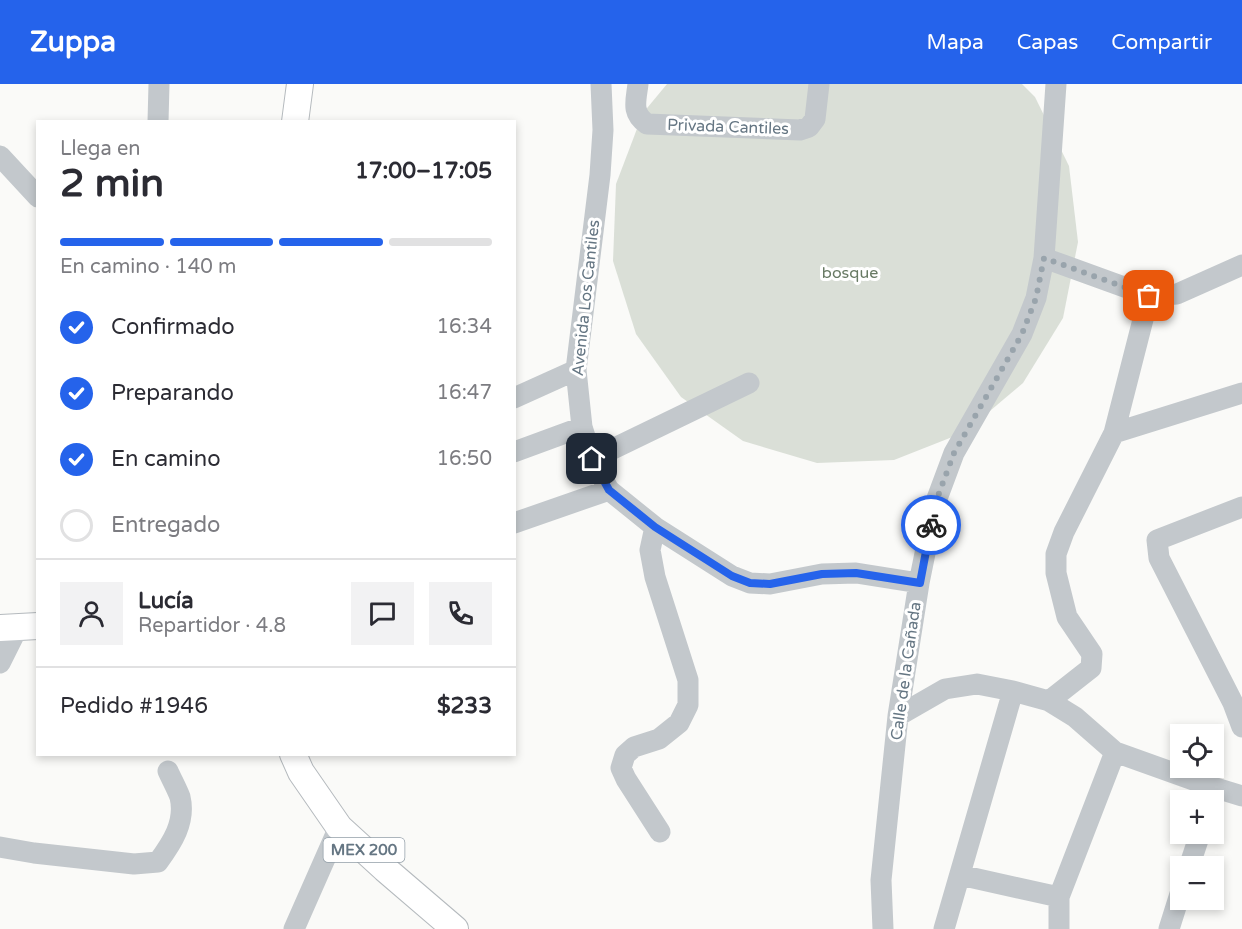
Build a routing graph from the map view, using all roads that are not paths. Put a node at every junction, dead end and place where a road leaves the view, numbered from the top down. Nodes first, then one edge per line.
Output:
1 (159, 84) edge
2 (300, 84) edge
3 (601, 84) edge
4 (638, 84) edge
5 (819, 84) edge
6 (1056, 84) edge
7 (158, 120) edge
8 (295, 120) edge
9 (0, 156) edge
10 (36, 195) edge
11 (1044, 258) junction
12 (1242, 265) edge
13 (1149, 296) junction
14 (576, 370) junction
15 (749, 383) dead end
16 (516, 392) edge
17 (1240, 397) edge
18 (582, 426) junction
19 (1114, 434) junction
20 (516, 451) edge
21 (592, 459) junction
22 (609, 490) junction
23 (1242, 507) edge
24 (516, 522) edge
25 (655, 527) junction
26 (920, 583) junction
27 (19, 627) edge
28 (0, 663) edge
29 (1013, 691) junction
30 (1050, 701) junction
31 (898, 716) junction
32 (1242, 727) edge
33 (1115, 752) junction
34 (294, 756) edge
35 (168, 771) dead end
36 (1202, 790) edge
37 (1224, 795) edge
38 (1242, 796) edge
39 (339, 827) junction
40 (660, 832) dead end
41 (0, 847) edge
42 (960, 874) junction
43 (1059, 897) junction
44 (1175, 910) edge
45 (294, 929) edge
46 (455, 929) edge
47 (883, 929) edge
48 (944, 929) edge
49 (1059, 929) edge
50 (1169, 929) edge

1 - 7 street
2 - 8 main road
3 - 14 street, Avenida Los Cantiles
4 - 5 street, Privada Cantiles
6 - 11 street, Calle de la Cañada
9 - 10 street
11 - 13 street
11 - 26 street, Calle de la Cañada
12 - 13 street
13 - 19 street
14 - 16 street
14 - 18 street, Avenida Los Cantiles
15 - 21 street
17 - 19 street
18 - 20 street
18 - 21 street, Avenida Los Cantiles
19 - 30 street
21 - 22 street, Avenida Los Cantiles
22 - 24 street
22 - 25 street, Avenida Los Cantiles
23 - 32 street
25 - 26 street, Avenida Los Cantiles
25 - 40 street
26 - 31 street, Calle de la Cañada
27 - 28 street
29 - 30 street
29 - 31 street
29 - 42 street
30 - 33 street
31 - 47 street, Calle de la Cañada
33 - 36 street
33 - 43 street
34 - 39 main road, MEX 200
35 - 41 street
37 - 38 street
39 - 45 street
39 - 46 main road, MEX 200
42 - 43 street
42 - 48 street
43 - 49 street
44 - 50 street

